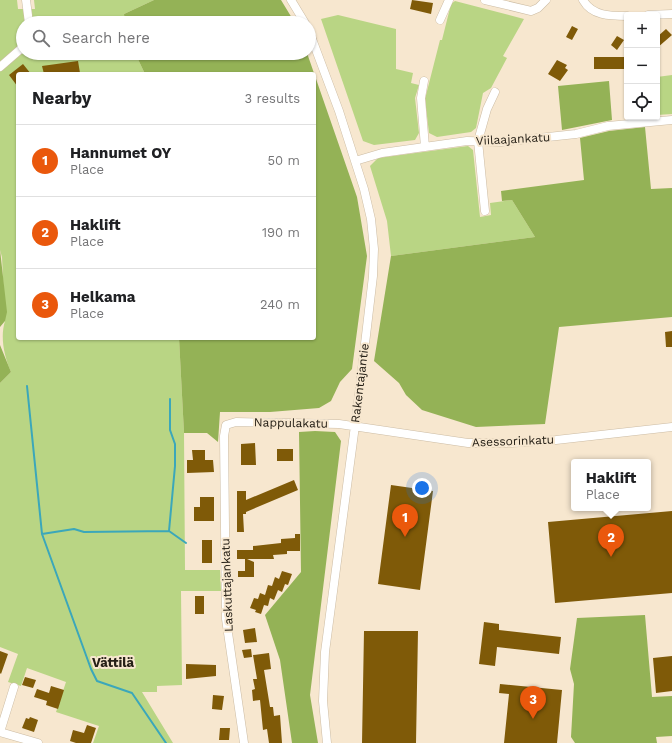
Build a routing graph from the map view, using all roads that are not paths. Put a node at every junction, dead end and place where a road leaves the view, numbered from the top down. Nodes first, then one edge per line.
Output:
1 (26, 0) edge
2 (291, 0) edge
3 (449, 0) edge
4 (485, 0) edge
5 (546, 0) edge
6 (583, 0) edge
7 (660, 14) edge
8 (672, 14) edge
9 (28, 16) edge
10 (301, 16) edge
11 (624, 16) edge
12 (440, 20) dead end
13 (316, 50) edge
14 (16, 53) edge
15 (0, 66) edge
16 (424, 81) dead end
17 (495, 92) dead end
18 (672, 120) edge
19 (478, 141) junction
20 (425, 147) junction
21 (355, 161) junction
22 (485, 211) dead end
23 (226, 425) joint
24 (355, 426) junction
25 (672, 427) edge
26 (14, 687) dead end
27 (0, 732) edge
28 (38, 743) edge
29 (244, 743) edge
30 (328, 743) edge

1 - 9 street
2 - 10 street
3 - 12 street
4 - 5 street
6 - 11 street
7 - 8 street
13 - 21 street, Rakentajantie
14 - 15 street
16 - 20 street
17 - 19 street
18 - 19 street, Viilaajankatu
19 - 20 street, Viilaajankatu
19 - 22 street
20 - 21 street, Viilaajankatu
21 - 24 street, Rakentajantie
23 - 24 street, Nappulakatu
23 - 29 street, Laskuttajankatu
24 - 25 street, Asessorinkatu
24 - 30 street, Rakentajantie
26 - 27 street
27 - 28 street

